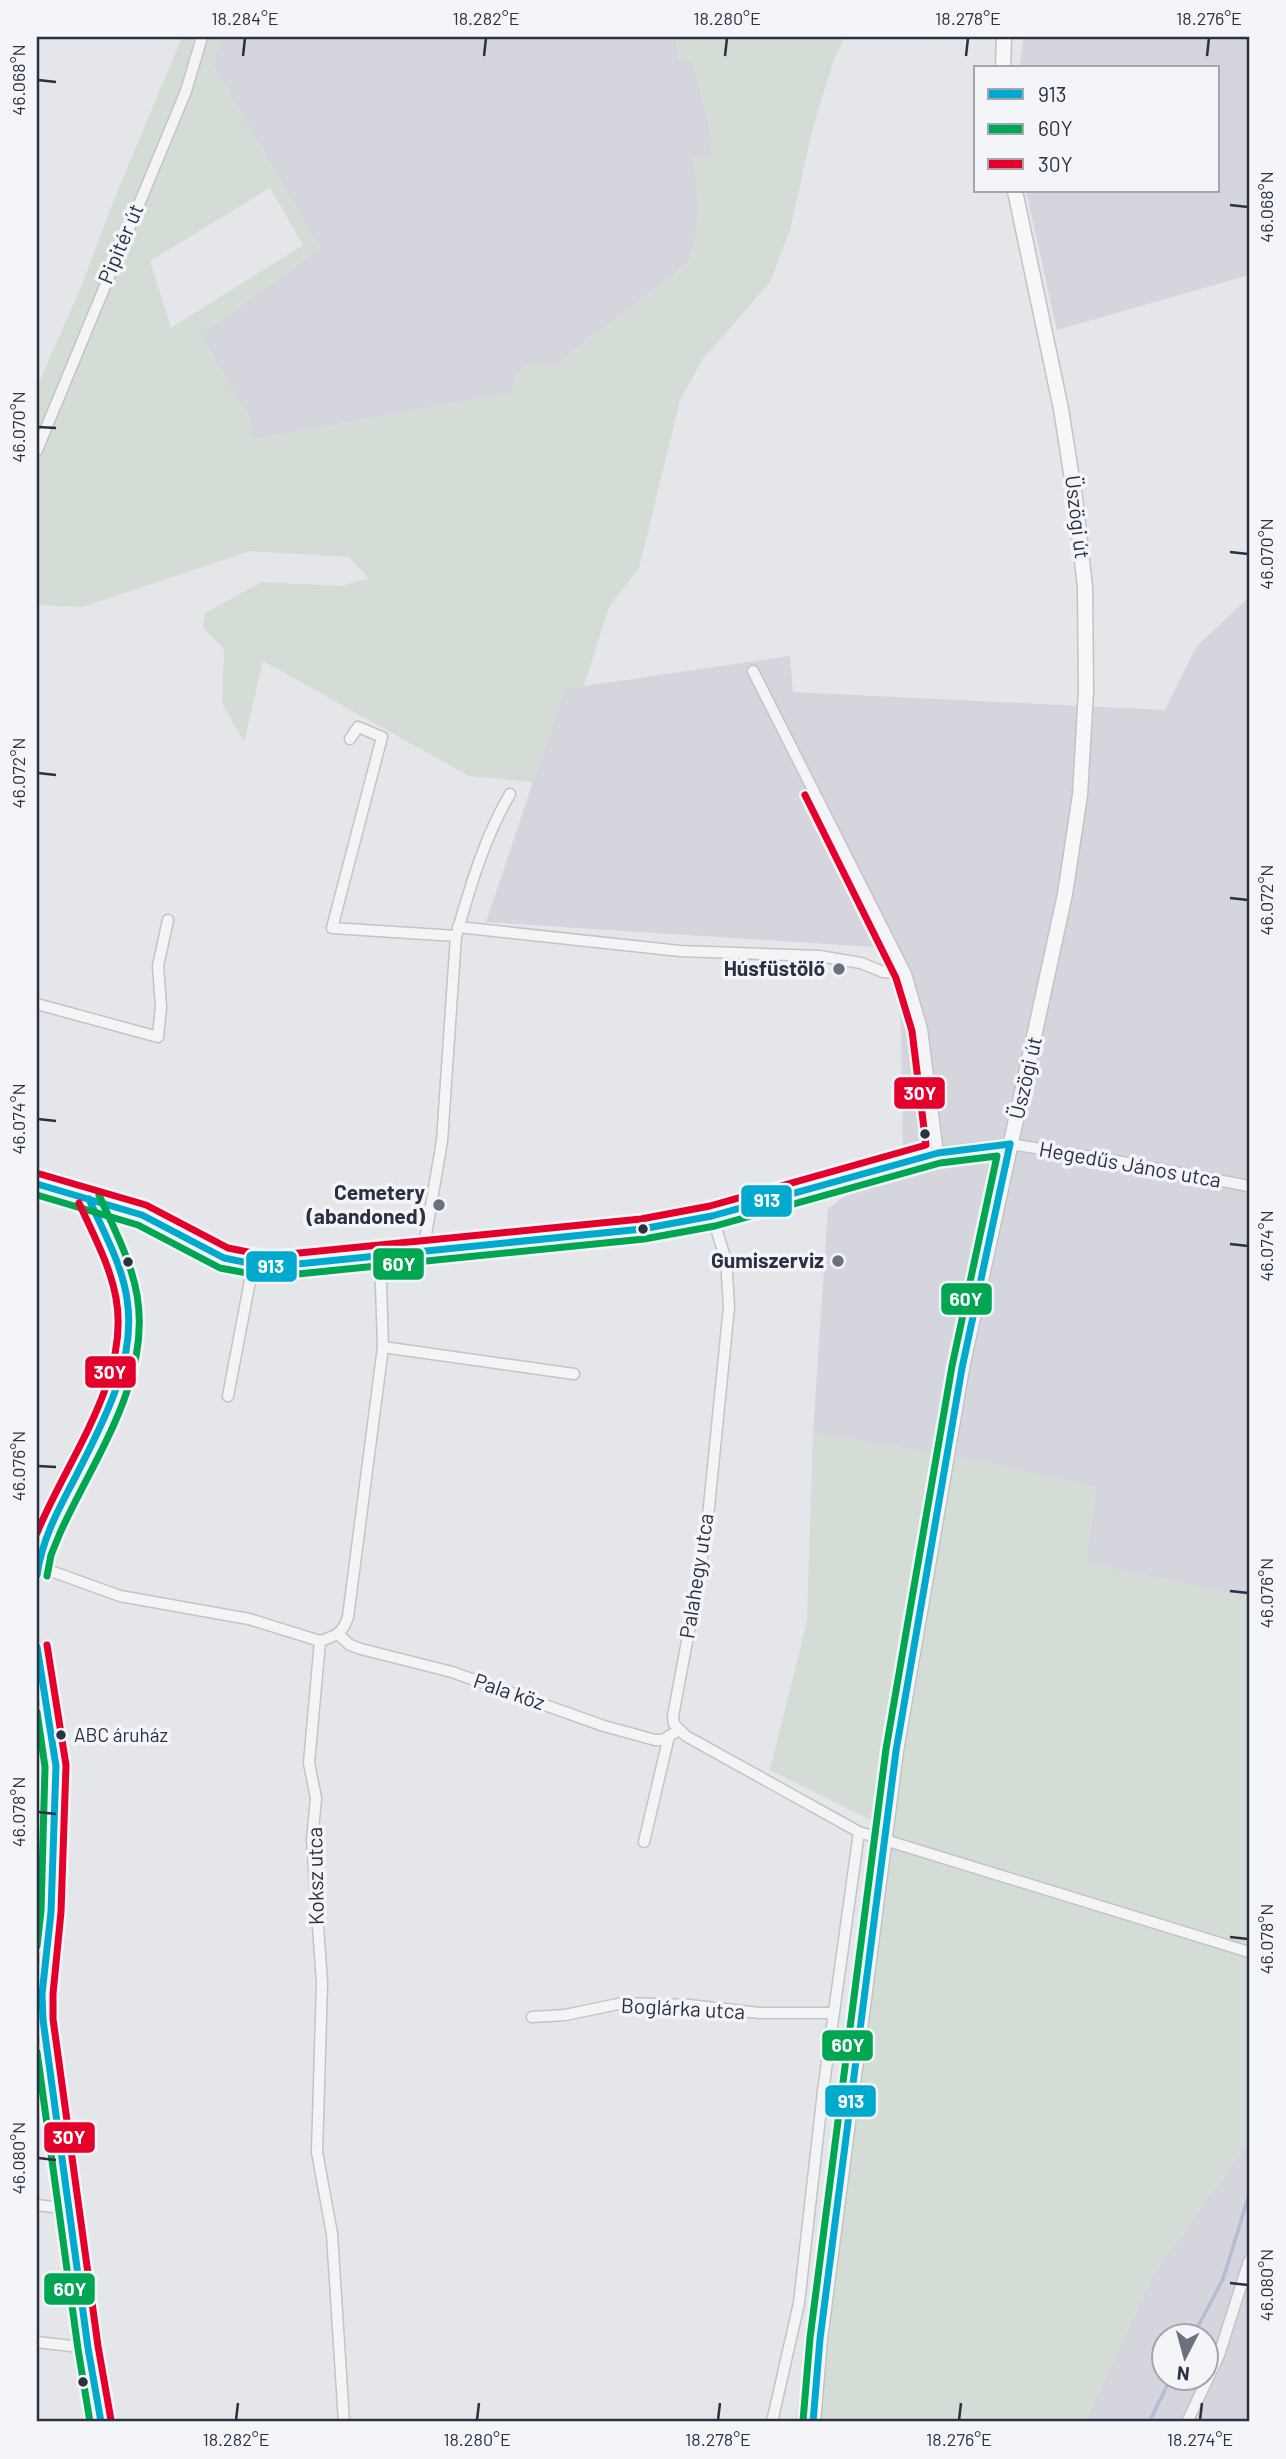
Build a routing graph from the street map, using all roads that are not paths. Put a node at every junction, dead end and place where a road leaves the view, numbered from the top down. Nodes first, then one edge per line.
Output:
1 (202, 37) edge
2 (1004, 37) edge
3 (1003, 66) edge
4 (1015, 192) edge
5 (37, 450) edge
6 (752, 671) dead end
7 (350, 739) dead end
8 (510, 794) dead end
9 (168, 920) dead end
10 (457, 932) junction
11 (906, 974) junction
12 (37, 1004) edge
13 (1010, 1144) junction
14 (938, 1153) junction
15 (37, 1184) edge
16 (1249, 1186) edge
17 (89, 1199) junction
18 (712, 1216) junction
19 (423, 1252) junction
20 (380, 1255) junction
21 (253, 1265) junction
22 (383, 1347) junction
23 (574, 1374) dead end
24 (228, 1396) dead end
25 (37, 1566) edge
26 (37, 1575) edge
27 (339, 1635) junction
28 (320, 1641) junction
29 (37, 1647) edge
30 (674, 1733) junction
31 (37, 1763) edge
32 (56, 1766) junction
33 (859, 1832) junction
34 (884, 1840) junction
35 (644, 1842) dead end
36 (1249, 1952) edge
37 (834, 2013) junction
38 (532, 2017) dead end
39 (37, 2205) edge
40 (70, 2209) junction
41 (1249, 2261) edge
42 (37, 2342) edge
43 (88, 2348) junction
44 (100, 2422) edge
45 (344, 2422) edge
46 (772, 2422) edge
47 (813, 2422) edge
48 (1187, 2422) edge

1 - 5 street, Pipitér út
2 - 3 main road
4 - 13 main road, Üszögi út
6 - 11 street
7 - 10 street
8 - 10 street
9 - 12 street
10 - 11 street
10 - 19 street
11 - 14 street
13 - 14 street, Hegedűs János utca
13 - 16 street, Hegedűs János utca
13 - 34 main road, Üszögi út
14 - 18 street, Hegedűs János utca
15 - 17 street, Hegedűs János utca
17 - 21 street, Hegedűs János utca
17 - 25 street
18 - 19 street, Hegedűs János utca
18 - 30 street, Palahegy utca
19 - 20 street, Hegedűs János utca
20 - 21 street, Hegedűs János utca
20 - 22 street
21 - 24 street
22 - 23 street
22 - 27 street
25 - 26 street
25 - 28 street
27 - 28 street
27 - 30 street, Pala köz
28 - 45 street, Koksz utca
29 - 32 street
30 - 33 street
30 - 35 street, Palahegy utca
31 - 32 street
32 - 40 street
33 - 34 street
33 - 37 street
34 - 36 street
34 - 47 main road, Üszögi út
37 - 38 street, Boglárka utca
37 - 46 street
39 - 40 street
40 - 43 street
41 - 48 street
42 - 43 street
43 - 44 street

